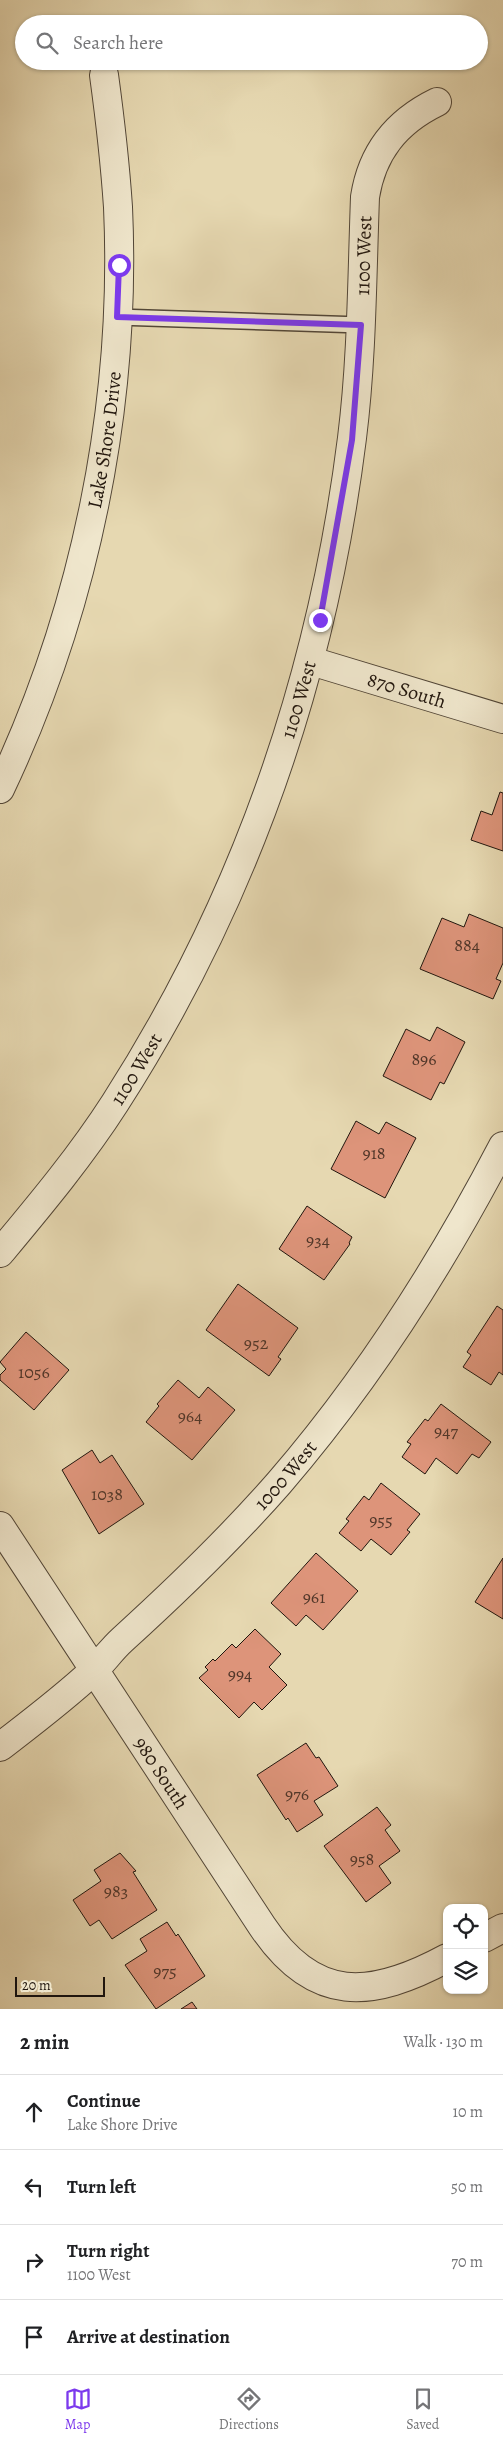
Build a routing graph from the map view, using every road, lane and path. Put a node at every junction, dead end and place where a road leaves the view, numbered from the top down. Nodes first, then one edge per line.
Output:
1 (104, 75) dead end
2 (437, 102) dead end
3 (117, 317) junction
4 (361, 325) junction
5 (311, 661) junction
6 (503, 719) edge
7 (0, 789) edge
8 (503, 1146) edge
9 (0, 1253) edge
10 (0, 1526) edge
11 (94, 1670) junction
12 (0, 1748) edge
13 (503, 1928) edge
14 (488, 1936) edge
15 (443, 1960) edge

1 - 3 street, Lake Shore Drive
2 - 4 street, 1100 West
3 - 4 lane
3 - 7 street, Lake Shore Drive
4 - 5 street, 1100 West
5 - 6 street, 870 South
5 - 9 street, 1100 West
8 - 11 street, 1000 West
10 - 11 street, 980 South
11 - 12 street, 1000 West
11 - 15 street, 980 South
13 - 14 street

